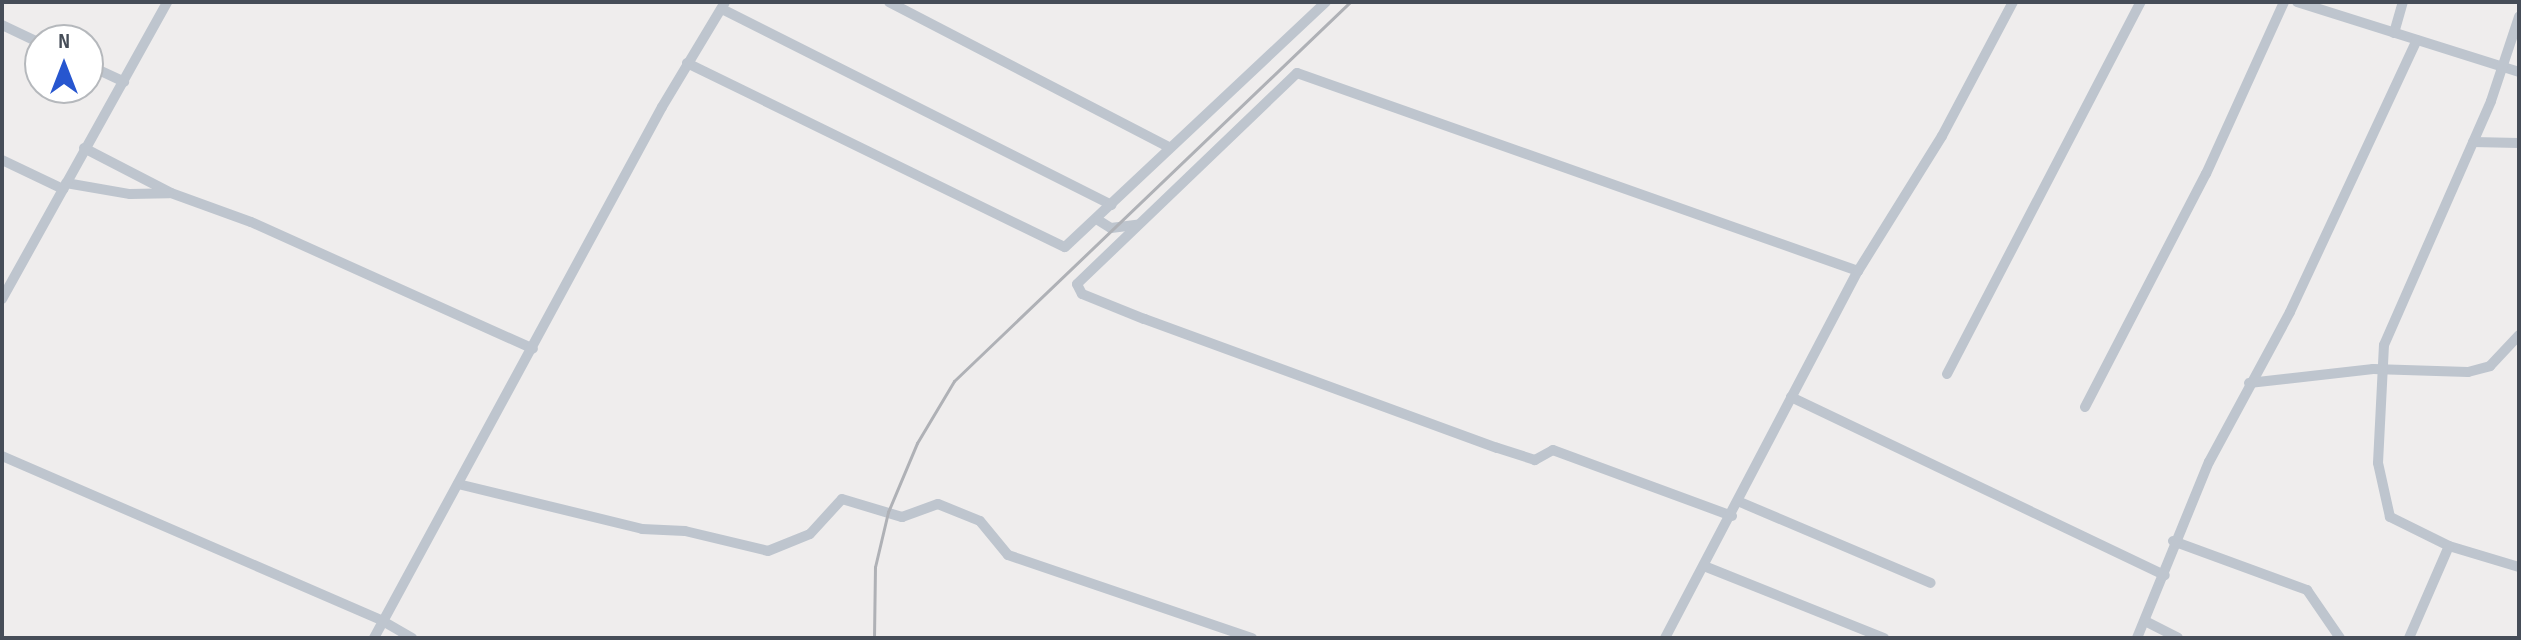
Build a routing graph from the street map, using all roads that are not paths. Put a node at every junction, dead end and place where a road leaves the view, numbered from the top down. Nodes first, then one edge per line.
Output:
1 (167, 2) edge
2 (889, 2) edge
3 (1326, 2) edge
4 (2013, 2) edge
5 (2141, 2) edge
6 (2284, 2) edge
7 (2297, 2) edge
8 (2403, 2) edge
9 (723, 5) edge
10 (2519, 17) edge
11 (2, 25) edge
12 (2394, 33) junction
13 (24, 35) edge
14 (2417, 40) junction
15 (687, 63) junction
16 (2504, 67) junction
17 (2519, 72) edge
18 (104, 73) edge
19 (124, 82) junction
20 (2473, 142) junction
21 (2519, 143) edge
22 (1169, 147) junction
23 (84, 148) junction
24 (2, 160) edge
25 (65, 186) junction
26 (171, 193) junction
27 (1112, 205) junction
28 (1098, 220) junction
29 (1138, 225) junction
30 (1858, 271) junction
31 (2, 299) edge
32 (2519, 335) edge
33 (533, 349) junction
34 (2382, 370) junction
35 (1947, 374) dead end
36 (2249, 383) junction
37 (1791, 397) junction
38 (2085, 407) dead end
39 (2, 456) edge
40 (458, 484) junction
41 (1740, 502) junction
42 (1732, 516) junction
43 (2173, 541) junction
44 (2449, 546) junction
45 (1704, 566) junction
46 (2519, 567) edge
47 (2165, 575) junction
48 (1931, 583) dead end
49 (381, 620) junction
50 (2145, 621) junction
51 (374, 638) edge
52 (412, 638) edge
53 (1252, 638) edge
54 (1665, 638) edge
55 (1884, 638) edge
56 (2137, 638) edge
57 (2178, 638) edge
58 (2340, 638) edge
59 (2409, 638) edge

1 - 19 street
2 - 22 street
3 - 22 street
4 - 30 street
5 - 35 street
6 - 38 street
7 - 12 street
8 - 12 street
9 - 15 street
9 - 27 street
10 - 16 street
11 - 13 street
12 - 14 street
14 - 16 street
14 - 36 street
15 - 28 street
15 - 33 street
16 - 17 street
16 - 20 street
18 - 19 street
19 - 23 street
20 - 21 street
20 - 34 street
22 - 27 street
23 - 25 street
23 - 26 street
24 - 25 street
25 - 26 street
25 - 31 street
26 - 33 street
27 - 28 street
28 - 29 street
29 - 30 street
29 - 42 street
30 - 37 street
32 - 34 street
33 - 40 street
34 - 36 street
34 - 44 street
36 - 43 street
37 - 41 street
37 - 47 street
39 - 49 street
40 - 49 street
40 - 53 street
41 - 42 street
41 - 48 street
42 - 45 street
43 - 47 street
43 - 58 street
44 - 46 street
44 - 59 street
45 - 54 street
45 - 55 street
47 - 50 street
49 - 51 street
49 - 52 street
50 - 56 street
50 - 57 street

